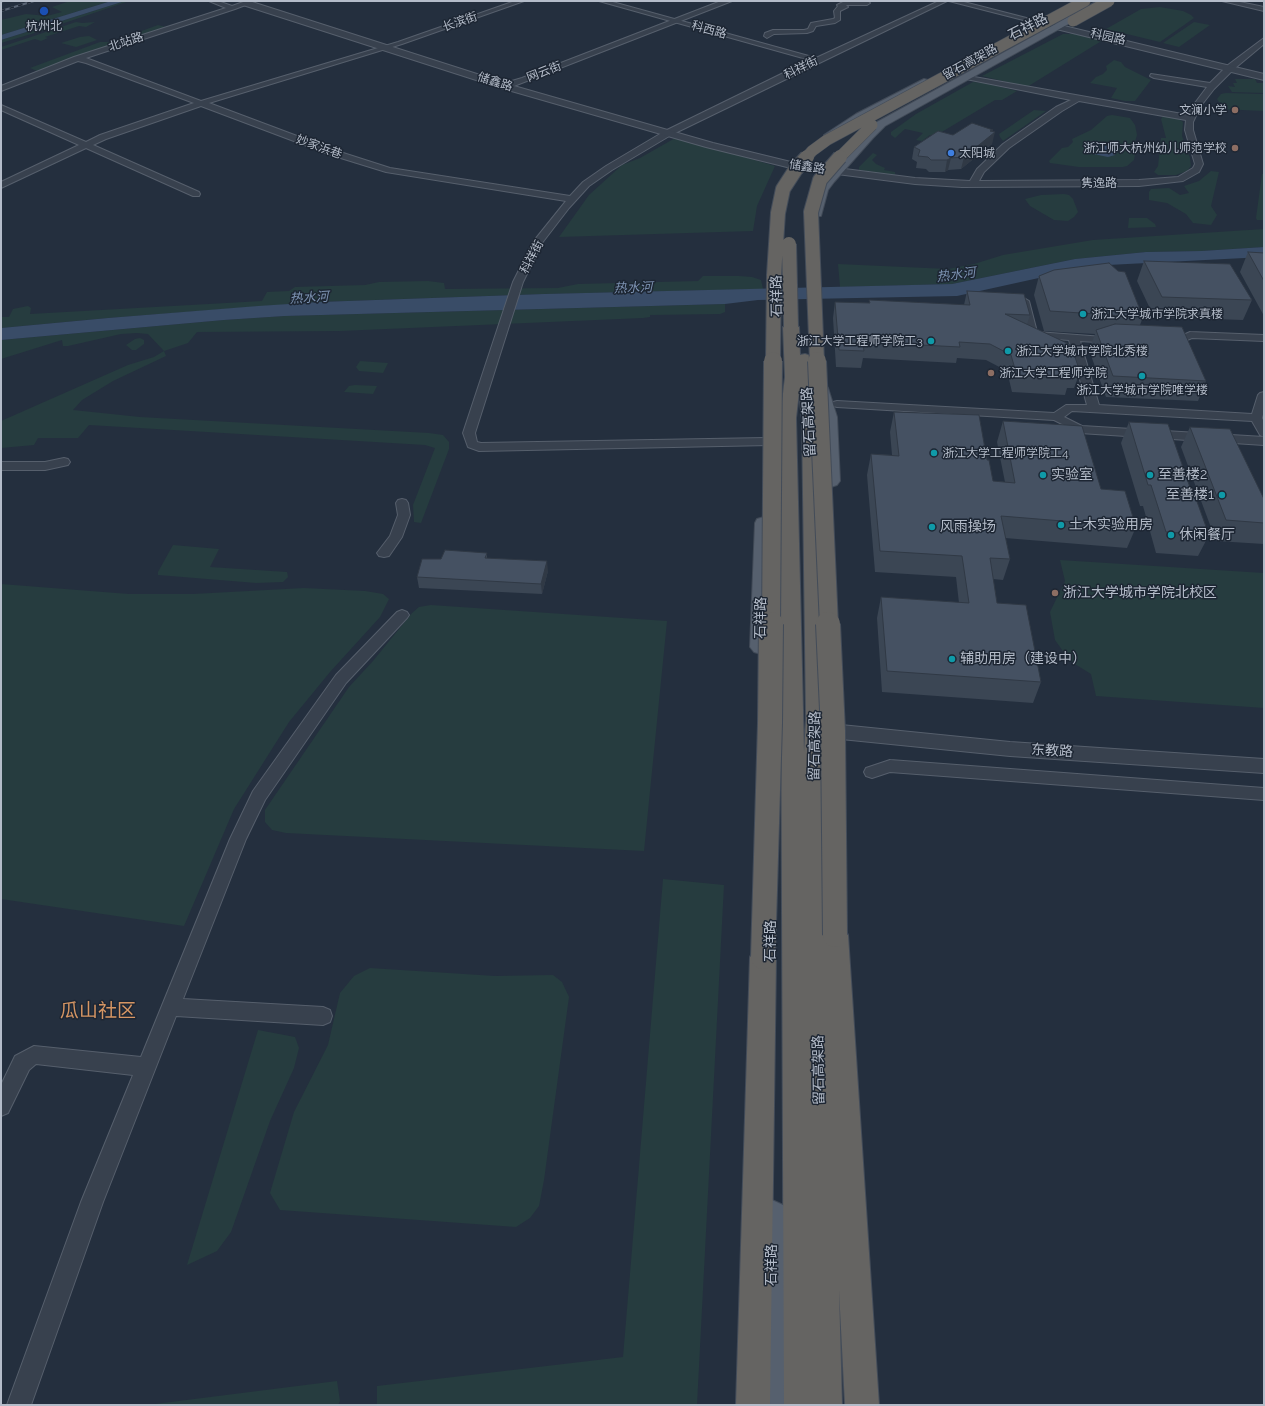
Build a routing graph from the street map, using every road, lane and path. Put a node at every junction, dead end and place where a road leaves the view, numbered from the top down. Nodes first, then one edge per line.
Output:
1 (212, 1) edge
2 (259, 1) edge
3 (521, 1) edge
4 (602, 1) edge
5 (716, 1) edge
6 (728, 1) edge
7 (944, 1) edge
8 (952, 1) edge
9 (1072, 1) edge
10 (1078, 1) edge
11 (1085, 1) edge
12 (1097, 1) edge
13 (1103, 1) edge
14 (1109, 1) edge
15 (1225, 1) edge
16 (249, 2) edge
17 (867, 3) dead end
18 (841, 4) edge
19 (233, 8) junction
20 (1264, 9) edge
21 (671, 20) junction
22 (1058, 26) junction
23 (1038, 28) junction
24 (1264, 40) edge
25 (400, 43) junction
26 (384, 48) junction
27 (789, 49) dead end
28 (77, 58) junction
29 (817, 60) junction
30 (461, 62) dead end
31 (1230, 68) junction
32 (505, 75) dead end
33 (1154, 76) dead end
34 (1264, 76) edge
35 (966, 77) junction
36 (522, 80) junction
37 (539, 85) dead end
38 (504, 86) junction
39 (1212, 86) junction
40 (1, 89) edge
41 (1078, 99) junction
42 (590, 101) dead end
43 (200, 103) junction
44 (1, 107) edge
45 (1191, 118) junction
46 (876, 121) junction
47 (856, 126) junction
48 (679, 129) junction
49 (668, 133) junction
50 (827, 140) junction
51 (88, 144) junction
52 (798, 162) junction
53 (837, 171) junction
54 (973, 184) junction
55 (1, 185) edge
56 (196, 194) dead end
57 (572, 199) junction
58 (1024, 301) edge
59 (797, 327) junction
60 (1074, 338) junction
61 (1264, 338) edge
62 (1127, 340) edge
63 (1158, 342) edge
64 (1264, 395) edge
65 (837, 404) dead end
66 (1094, 408) junction
67 (1056, 417) junction
68 (788, 418) junction
69 (1256, 418) junction
70 (810, 419) junction
71 (1264, 434) edge
72 (1224, 439) junction
73 (1264, 441) edge
74 (766, 442) junction
75 (1230, 452) edge
76 (64, 462) dead end
77 (1, 466) edge
78 (402, 503) dead end
79 (833, 510) junction
80 (764, 513) junction
81 (834, 550) junction
82 (384, 553) dead end
83 (762, 565) junction
84 (402, 616) dead end
85 (817, 720) junction
86 (841, 729) junction
87 (792, 756) junction
88 (1264, 757) edge
89 (1264, 766) edge
90 (872, 772) dead end
91 (1264, 794) edge
92 (805, 922) junction
93 (171, 1007) junction
94 (323, 1016) dead end
95 (147, 1067) junction
96 (3, 1099) edge
97 (19, 1405) edge
98 (753, 1405) edge
99 (773, 1405) edge
100 (801, 1405) edge
101 (824, 1405) edge
102 (863, 1405) edge

1 - 19 street
2 - 25 street, 储鑫路
3 - 25 street, 长滨街
4 - 21 street, 科西路
5 - 21 street, 网云街
6 - 21 street, 网云街
7 - 29 street, 科祥街
8 - 23 street, 科园路
9 - 50 highway, bridge
10 - 23 main road, 石祥路
11 - 47 highway, 留石高架路, bridge
12 - 23 highway, 留石高架路
13 - 22 main road, 石祥路
14 - 23 highway, bridge
15 - 20 street
16 - 19 street, 北站路
16 - 26 street, 储鑫路
17 - 18 street
18 - 27 street
19 - 28 street, 北站路
21 - 29 street, 科西路
21 - 36 street, 网云街
22 - 23 street, 科园路
22 - 31 street, 科园路
22 - 35 main road, 石祥路
23 - 46 highway, 留石高架路
23 - 52 main road, 石祥路
24 - 31 street
25 - 26 street, 长滨街
25 - 30 street, 储鑫路
26 - 38 street, 储鑫路
26 - 43 street, 长滨街
28 - 40 street, 北站路
28 - 43 street, 妙家浜巷
29 - 48 street, 科祥街
31 - 34 street, 科园路
31 - 39 street
32 - 36 street, 储鑫路
33 - 39 street
35 - 41 street
35 - 53 main road, 石祥路
36 - 37 street, 储鑫路
36 - 38 street, 网云街
38 - 49 street, 储鑫路
39 - 45 street
41 - 45 street
41 - 54 street
42 - 48 street, 储鑫路
43 - 51 street, 长滨街
43 - 57 street, 妙家浜巷
44 - 51 street
45 - 54 street, 隽逸路
46 - 59 highway, 留石高架路, bridge
46 - 102 highway, 留石高架路, bridge
47 - 50 highway, 留石高架路, bridge
47 - 59 highway, 留石高架路, bridge
48 - 49 street, 科祥街
48 - 52 street, 储鑫路
49 - 52 street, 储鑫路
49 - 57 street, 科祥街
50 - 98 highway, 留石高架路, bridge
51 - 55 street, 长滨街
51 - 56 street
52 - 53 street, 储鑫路
52 - 74 main road, 石祥路
53 - 54 street, 隽逸路
53 - 79 main road, 石祥路, bridge
57 - 74 street, 科祥街
58 - 60 street
59 - 68 highway, 留石高架路
59 - 70 highway, 留石高架路
60 - 62 street
60 - 66 street
61 - 63 street
64 - 69 street
65 - 67 street
66 - 67 street
66 - 69 street
67 - 72 street
68 - 80 highway
68 - 87 highway, 留石高架路
69 - 71 street
70 - 79 highway
70 - 85 highway, 留石高架路
72 - 73 street
72 - 75 street
74 - 80 main road, 石祥路
76 - 77 street
78 - 82 street
79 - 81 main road, 石祥路
80 - 83 main road, 石祥路
81 - 85 highway
81 - 86 main road, 石祥路
83 - 87 highway
83 - 99 main road, 石祥路
84 - 93 street
85 - 92 highway, 留石高架路
86 - 88 street, 东教路
86 - 89 street, 东教路
86 - 102 main road, 石祥路
87 - 92 highway, 留石高架路
90 - 91 street
92 - 100 highway, 留石高架路
92 - 101 highway, 留石高架路
93 - 94 street
93 - 95 street
95 - 96 street
95 - 97 street

